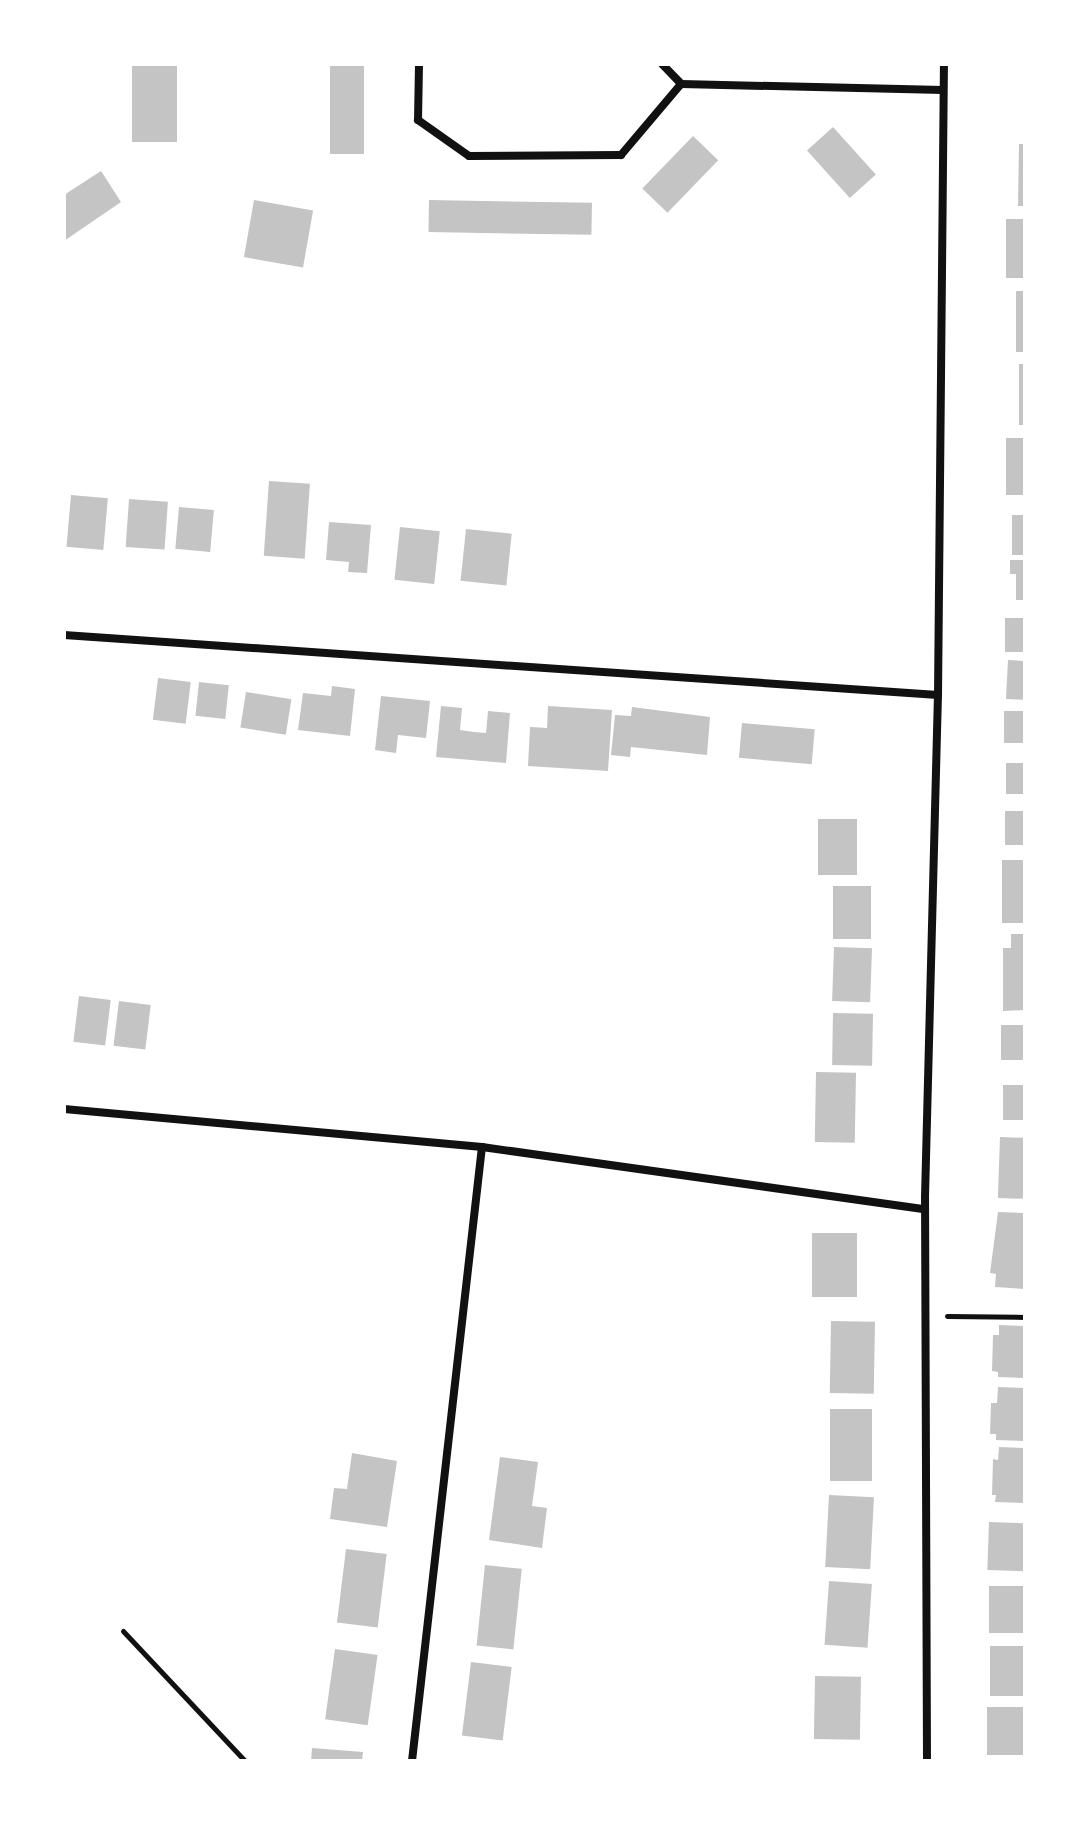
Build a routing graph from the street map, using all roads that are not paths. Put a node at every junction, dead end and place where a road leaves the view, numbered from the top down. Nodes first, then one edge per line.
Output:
1 (419, 64) edge
2 (662, 64) edge
3 (944, 64) edge
4 (681, 84) junction
5 (943, 90) junction
6 (64, 635) edge
7 (938, 695) junction
8 (64, 1109) edge
9 (482, 1147) junction
10 (925, 1209) junction
11 (412, 1761) edge
12 (927, 1761) edge

1 - 4 street
2 - 4 street
3 - 5 street
4 - 5 street
5 - 7 street
6 - 7 street
7 - 10 street
8 - 9 street
9 - 10 street
9 - 11 street
10 - 12 street

